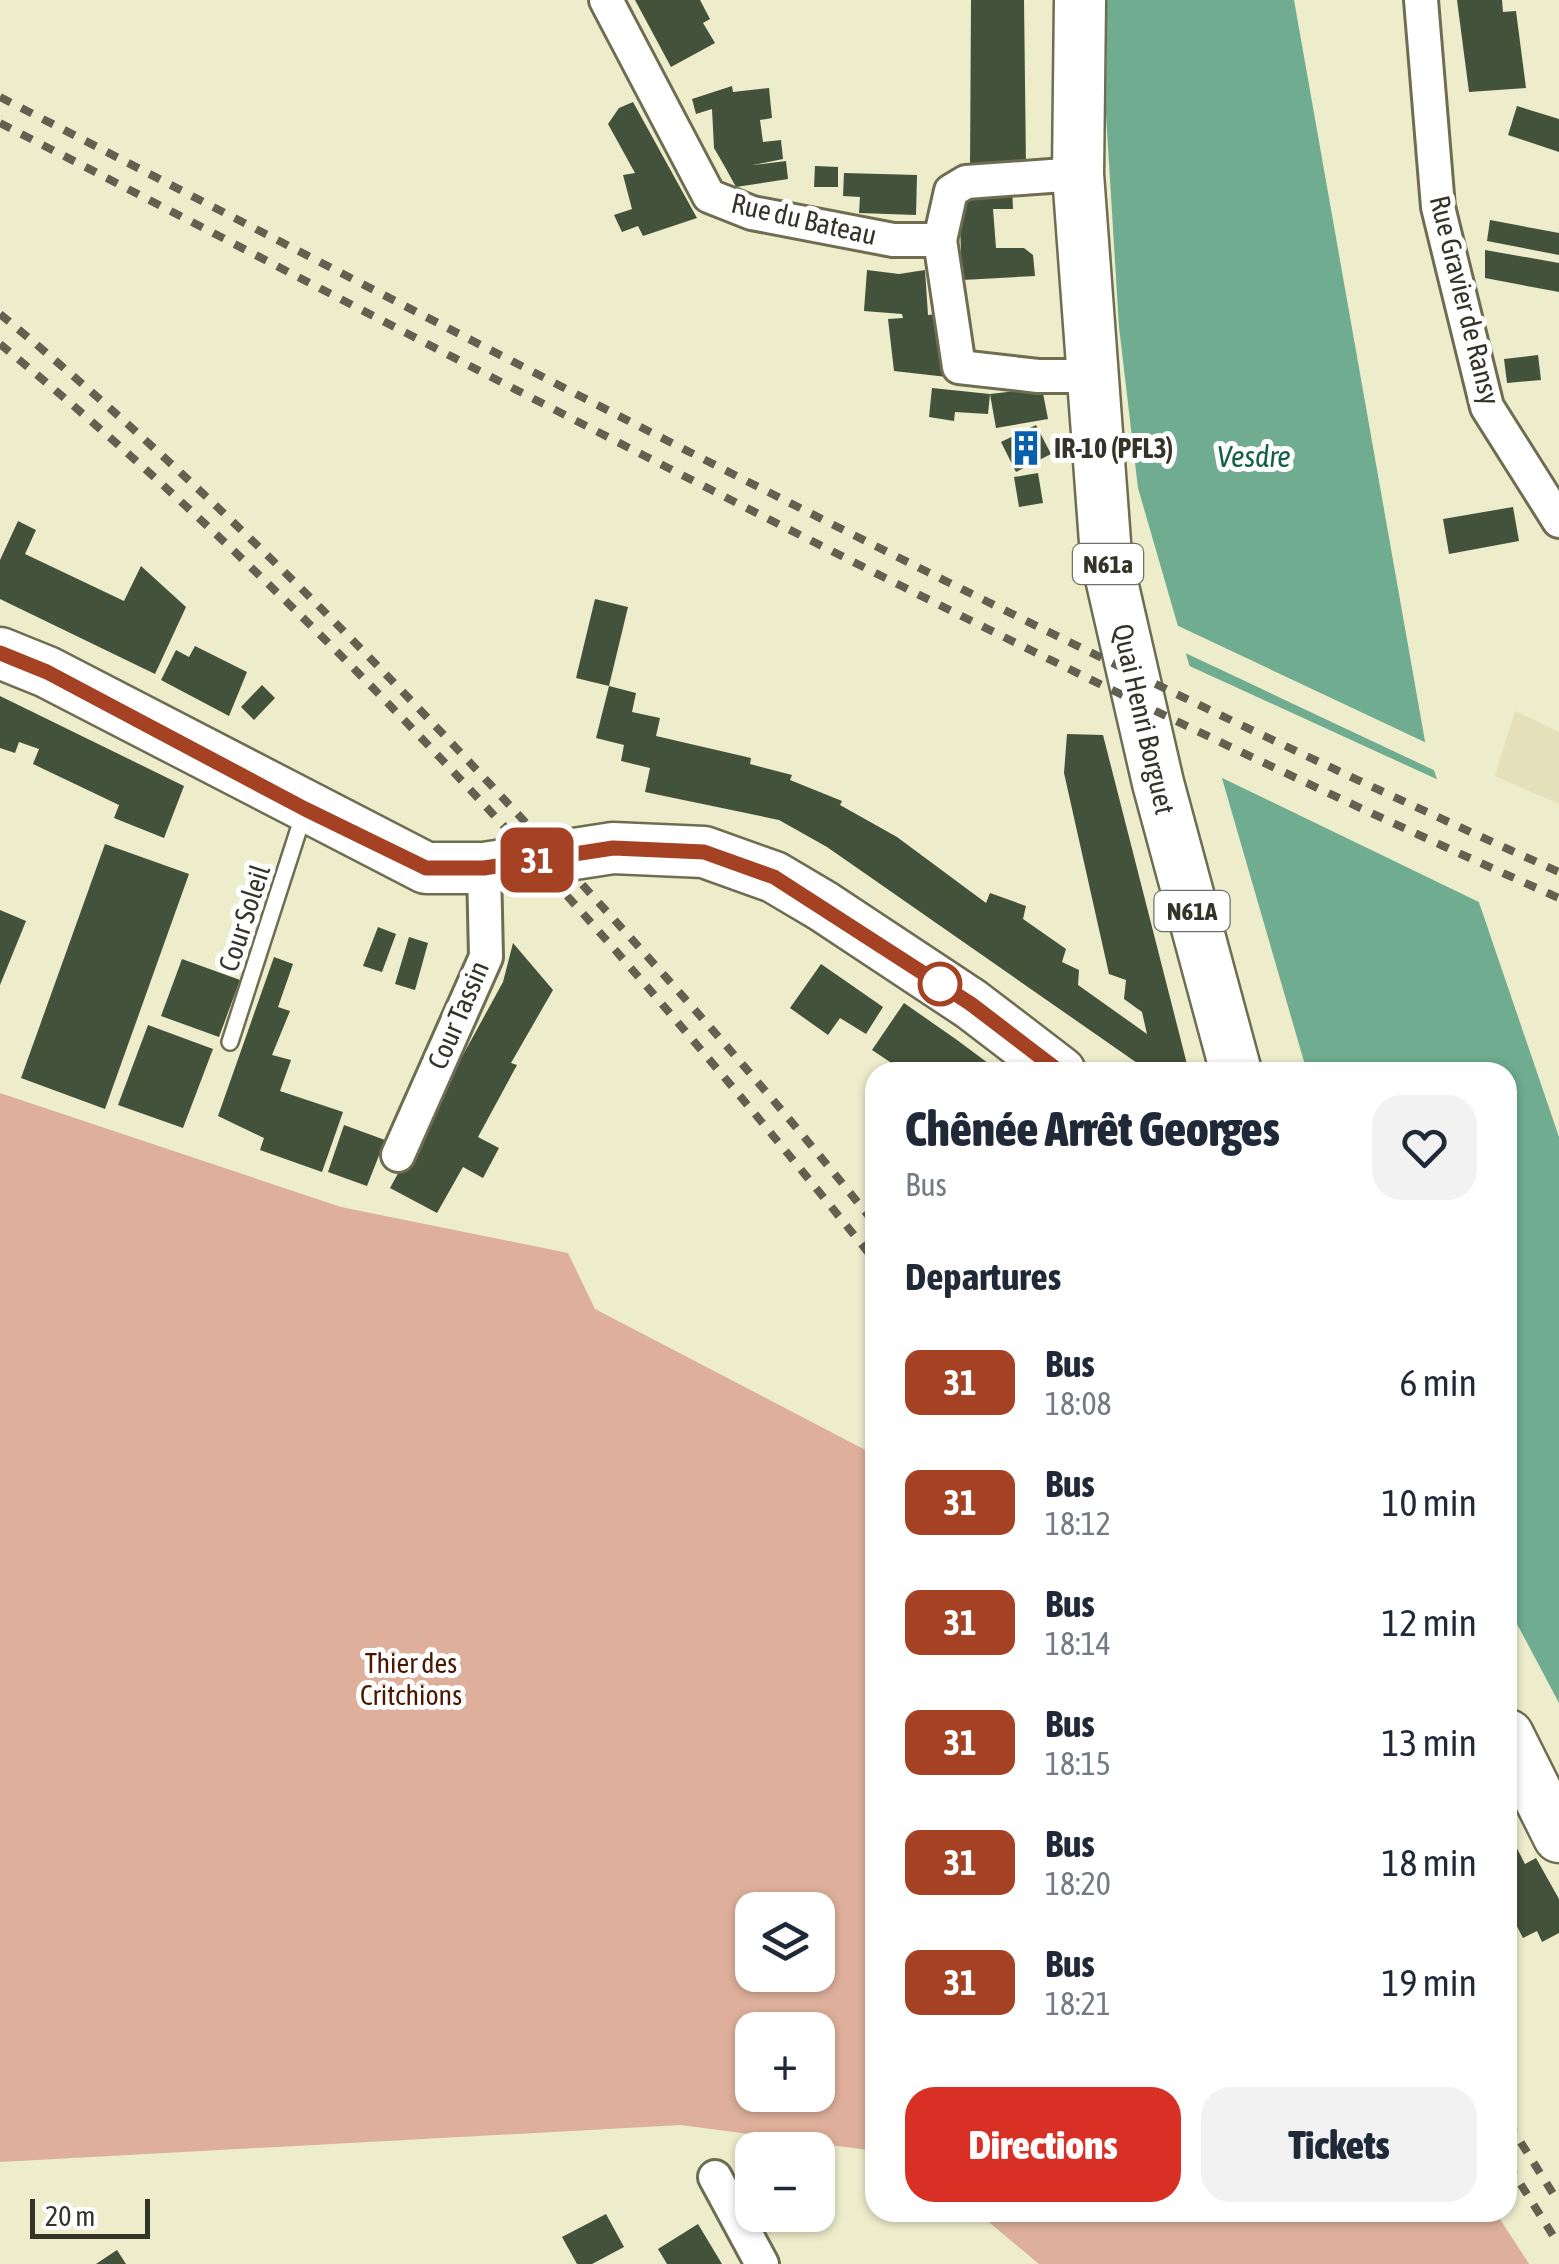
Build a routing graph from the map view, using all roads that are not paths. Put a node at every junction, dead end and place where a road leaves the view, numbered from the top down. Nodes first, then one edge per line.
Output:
1 (606, 0) edge
2 (1080, 0) edge
3 (1421, 0) edge
4 (1078, 174) junction
5 (940, 240) junction
6 (1093, 376) junction
7 (1559, 521) edge
8 (0, 653) edge
9 (1150, 749) joint
10 (305, 809) junction
11 (484, 868) junction
12 (230, 1042) dead end
13 (1047, 1062) edge
14 (1233, 1062) edge
15 (398, 1155) dead end
16 (1517, 1753) edge
17 (1559, 1837) edge
18 (715, 2177) dead end
19 (762, 2264) edge

1 - 5 street, Rue du Bateau
2 - 4 main road, Quai Henri Borguet / N61a
3 - 7 street, Rue Gravier de Ransy
4 - 5 street
4 - 6 main road, Quai Henri Borguet / N61a
5 - 6 street
6 - 9 main road, Quai Henri Borguet / N61a
8 - 10 main road
9 - 14 main road, Quai Henri Borguet / N61A
10 - 11 main road
10 - 12 lane, Cour Soleil
11 - 13 main road
11 - 15 street, Cour Tassin
16 - 17 main road
18 - 19 street

